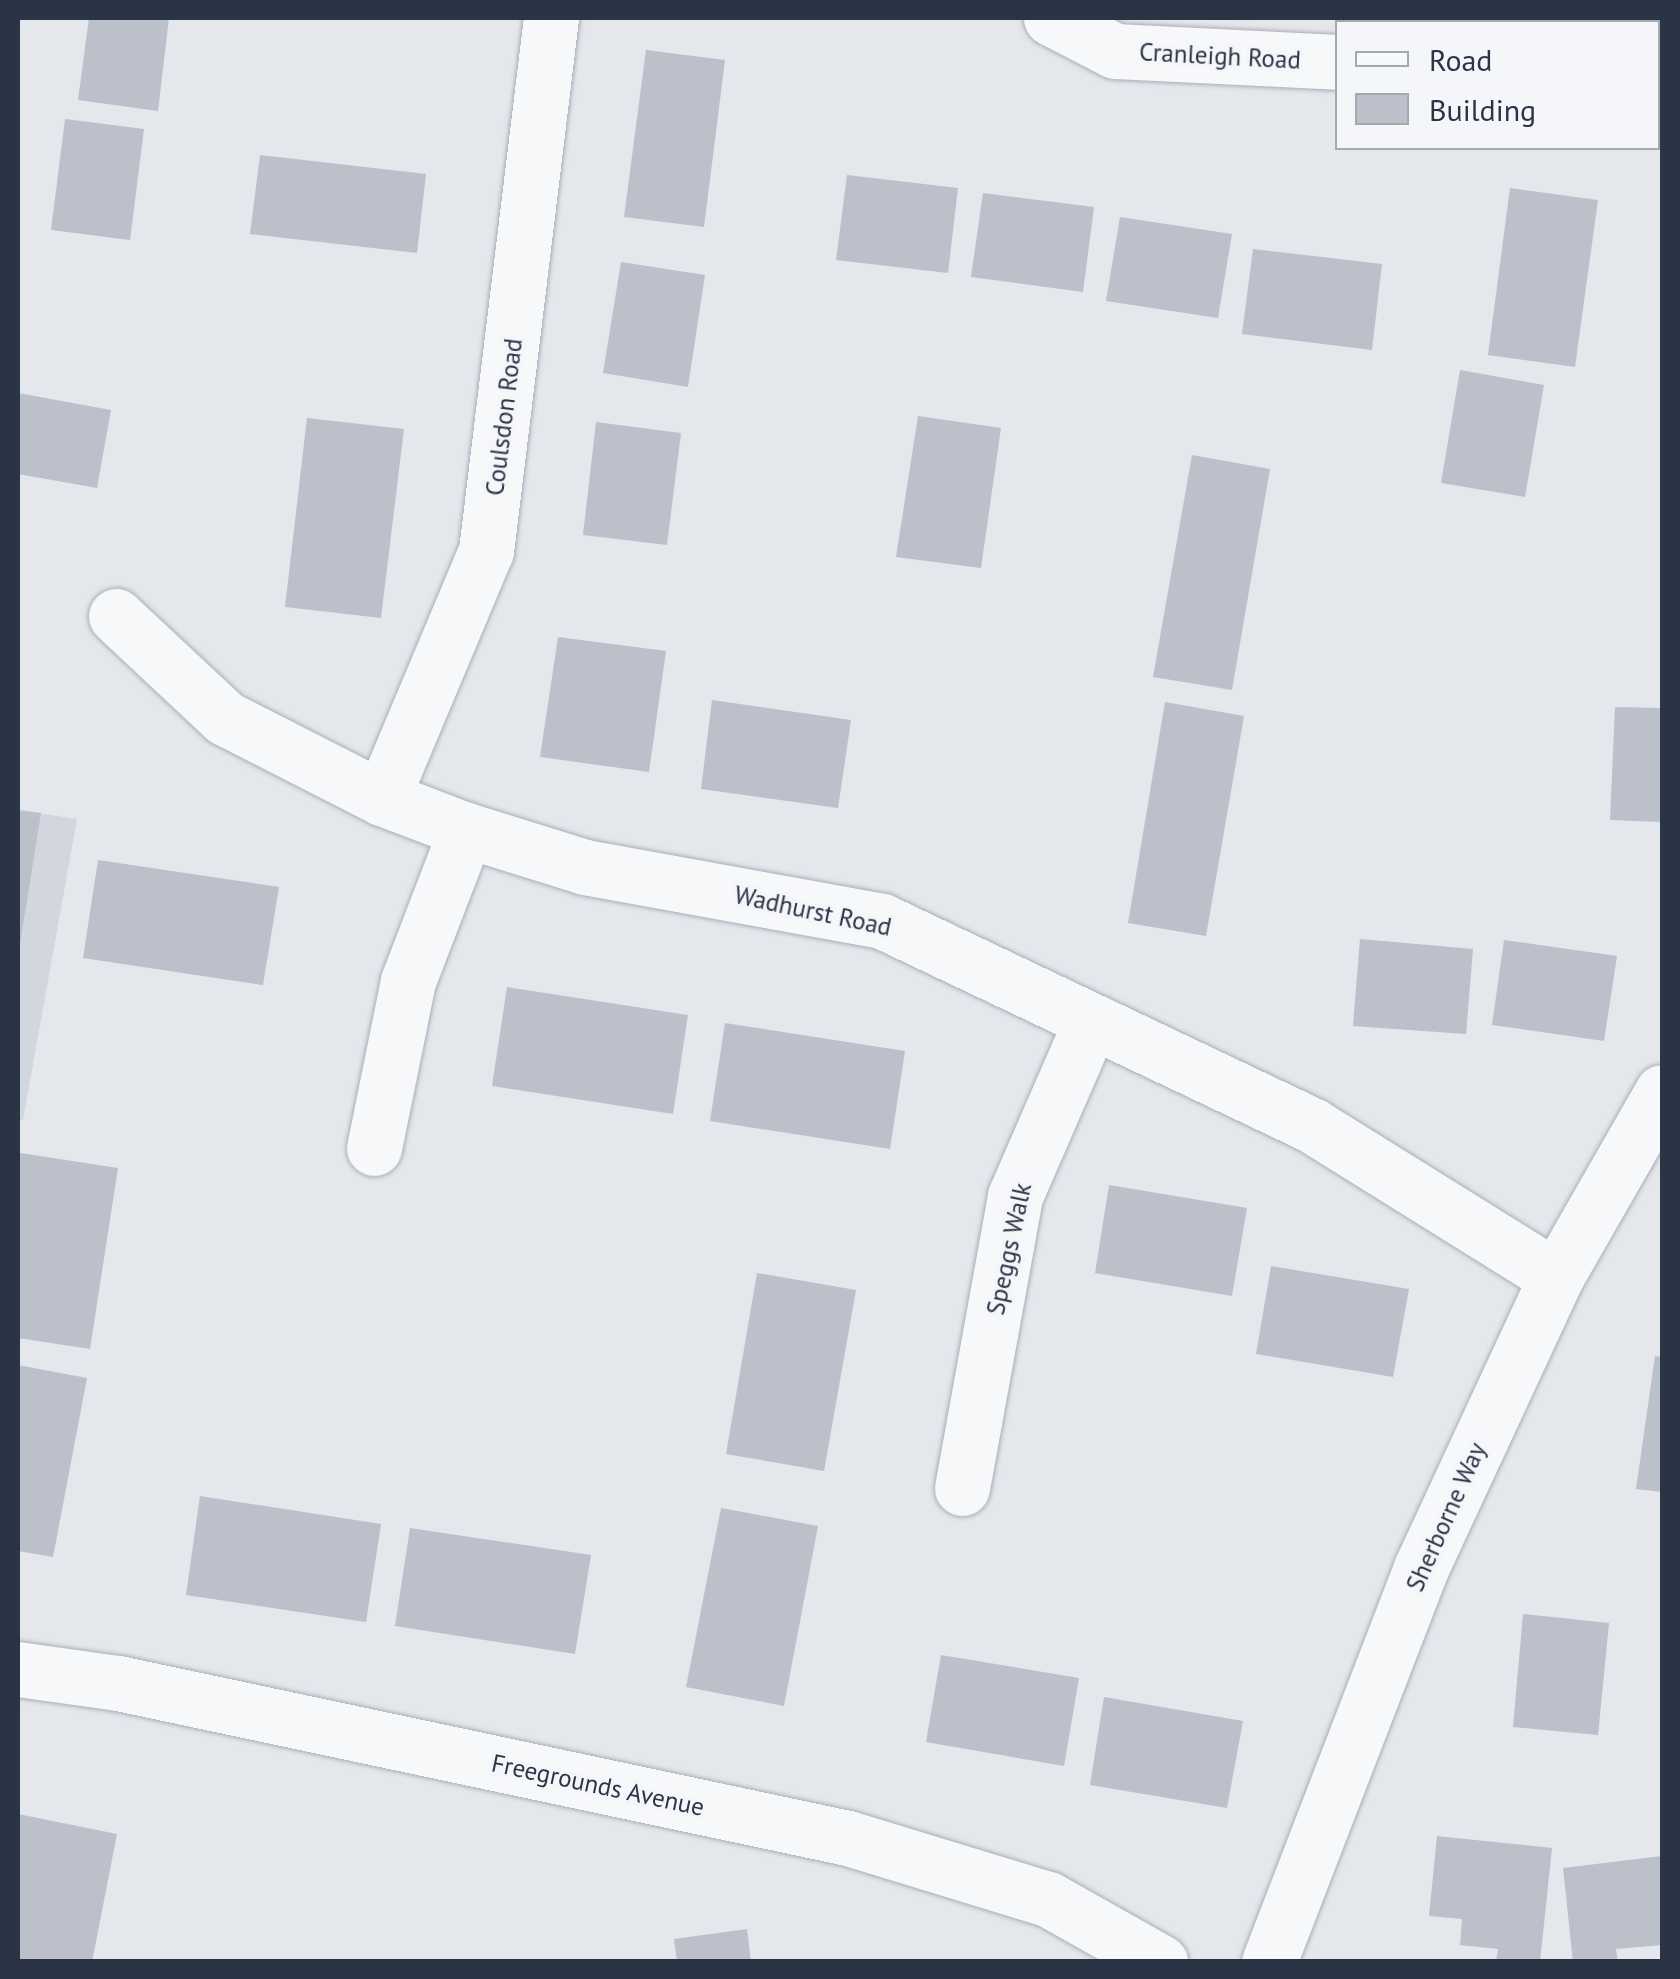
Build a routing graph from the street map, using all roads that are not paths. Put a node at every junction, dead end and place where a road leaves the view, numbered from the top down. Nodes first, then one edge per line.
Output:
1 (551, 18) edge
2 (1051, 18) edge
3 (1335, 62) edge
4 (116, 616) dead end
5 (382, 798) junction
6 (466, 830) junction
7 (1091, 1021) junction
8 (1662, 1092) edge
9 (374, 1148) dead end
10 (1556, 1277) junction
11 (962, 1488) dead end
12 (18, 1669) edge
13 (1160, 1962) edge
14 (1268, 1962) edge

1 - 5 street, Coulsdon Road
2 - 3 street, Cranleigh Road
4 - 5 street, Wadhurst Road
5 - 6 street, Wadhurst Road
6 - 7 street, Wadhurst Road
6 - 9 street
7 - 10 street, Wadhurst Road
7 - 11 street, Speggs Walk
8 - 10 street, Sherborne Way
10 - 14 street, Sherborne Way
12 - 13 street, Freegrounds Avenue

